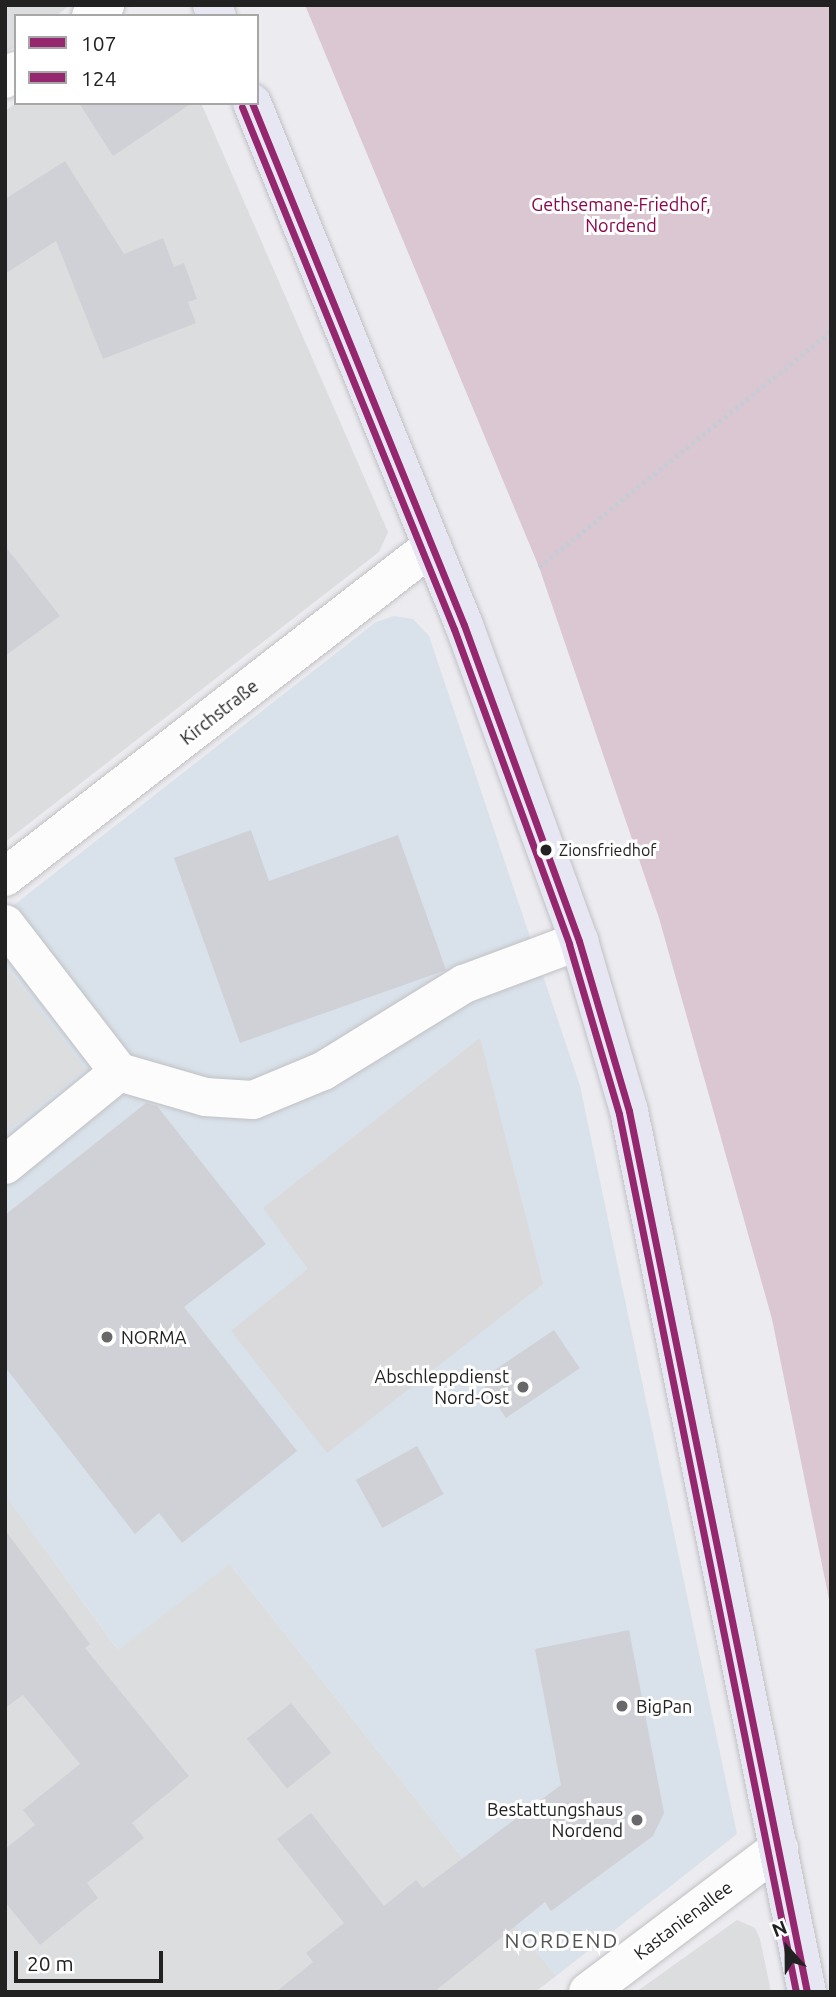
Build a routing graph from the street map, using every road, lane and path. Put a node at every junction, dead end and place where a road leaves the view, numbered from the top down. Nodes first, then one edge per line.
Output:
1 (253, 105) edge
2 (831, 331) edge
3 (432, 546) junction
4 (539, 567) dead end
5 (5, 877) edge
6 (5, 924) edge
7 (579, 941) junction
8 (119, 1072) junction
9 (5, 1165) edge
10 (779, 1848) junction
11 (588, 1992) edge
12 (807, 1992) edge

1 - 3 main road
2 - 4 path
3 - 5 street, Kirchstraße
3 - 7 main road
6 - 8 street
7 - 8 street
7 - 10 main road
8 - 9 street
10 - 11 street, Kastanienallee
10 - 12 main road

